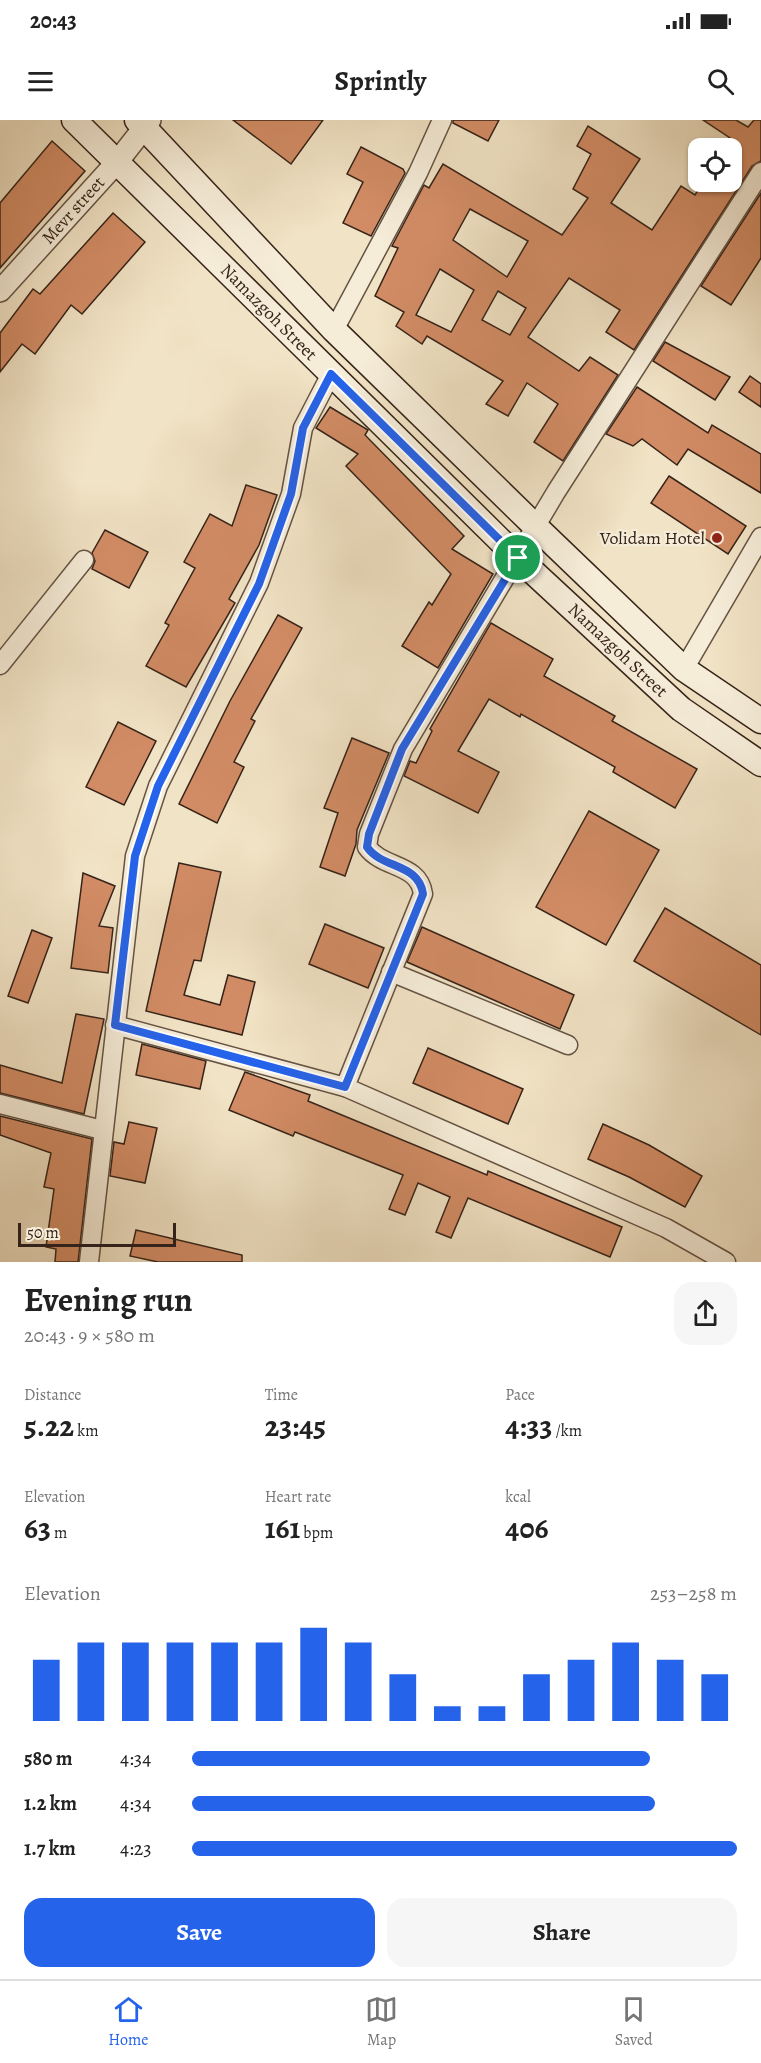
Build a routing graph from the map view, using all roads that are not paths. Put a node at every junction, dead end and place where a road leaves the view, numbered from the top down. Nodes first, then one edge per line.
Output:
1 (74, 120) edge
2 (442, 120) edge
3 (143, 122) edge
4 (118, 161) junction
5 (761, 172) edge
6 (0, 291) edge
7 (334, 330) junction
8 (331, 374) junction
9 (535, 526) junction
10 (761, 537) edge
11 (518, 558) junction
12 (84, 560) dead end
13 (0, 664) edge
14 (684, 669) junction
15 (761, 722) edge
16 (761, 764) edge
17 (391, 972) junction
18 (115, 1025) junction
19 (568, 1044) dead end
20 (345, 1087) junction
21 (0, 1104) edge
22 (102, 1130) junction
23 (89, 1262) edge
24 (726, 1262) edge

1 - 4 main road, Namazgoh Street
2 - 7 street
3 - 4 street, Mevr street
3 - 7 main road, Namazgoh Street
4 - 6 street, Mevr street
4 - 8 main road, Namazgoh Street
5 - 9 street
7 - 9 main road, Namazgoh Street
8 - 11 main road, Namazgoh Street
8 - 18 street
9 - 11 street
9 - 14 main road, Namazgoh Street
10 - 14 street
11 - 16 main road, Namazgoh Street
11 - 17 street
12 - 13 street
14 - 15 main road, Namazgoh Street
17 - 19 street
17 - 20 street
18 - 20 street
18 - 22 street
20 - 24 street
21 - 22 street
22 - 23 street

